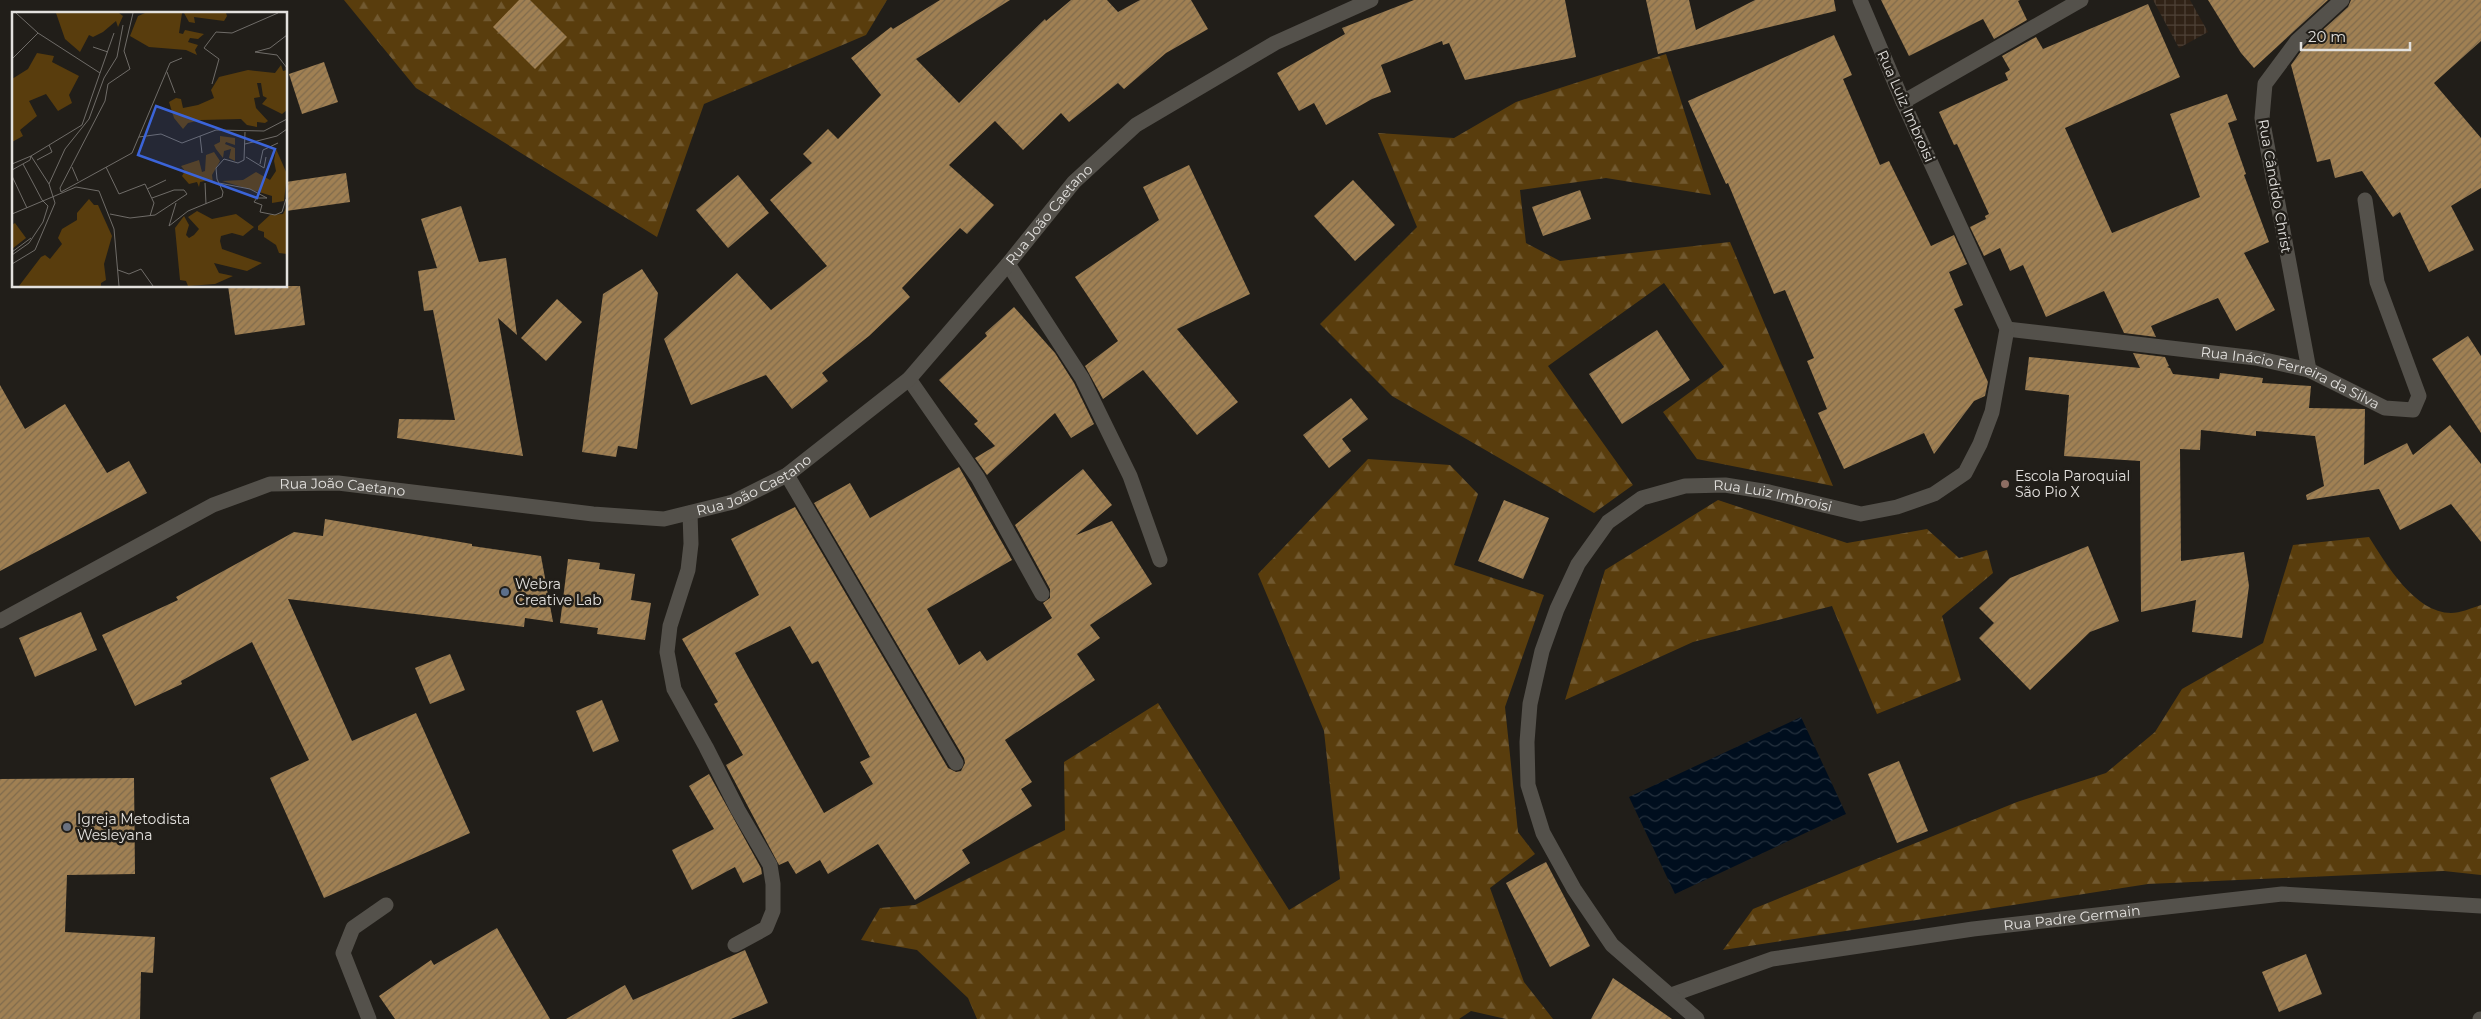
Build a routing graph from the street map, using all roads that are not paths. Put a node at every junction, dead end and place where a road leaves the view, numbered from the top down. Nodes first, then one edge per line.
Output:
1 (1371, 0) edge
2 (1860, 0) edge
3 (2082, 0) edge
4 (2342, 0) edge
5 (1903, 102) junction
6 (2365, 200) dead end
7 (1008, 264) junction
8 (2007, 329) junction
9 (2310, 370) junction
10 (909, 379) junction
11 (787, 475) junction
12 (690, 513) junction
13 (1160, 560) dead end
14 (1042, 594) dead end
15 (0, 621) edge
16 (956, 763) dead end
17 (386, 905) dead end
18 (2481, 906) edge
19 (735, 945) dead end
20 (1671, 995) junction
21 (369, 1019) edge
22 (1697, 1019) edge

1 - 7 street, Rua João Caetano
2 - 5 street, Rua Luiz Imbroisi
3 - 5 street
4 - 9 street, Rua Cândido Christ
5 - 8 street, Rua Luiz Imbroisi
6 - 9 street, Rua Inácio Ferreira da Silva
7 - 10 street, Rua João Caetano
7 - 13 street
8 - 9 street, Rua Inácio Ferreira da Silva
8 - 20 street, Rua Luiz Imbroisi
10 - 11 street, Rua João Caetano
10 - 14 street
11 - 12 street, Rua João Caetano
11 - 16 street
12 - 15 street, Rua João Caetano
12 - 19 street
17 - 21 street
18 - 20 street, Rua Padre Germain
20 - 22 street, Rua Luiz Imbroisi

